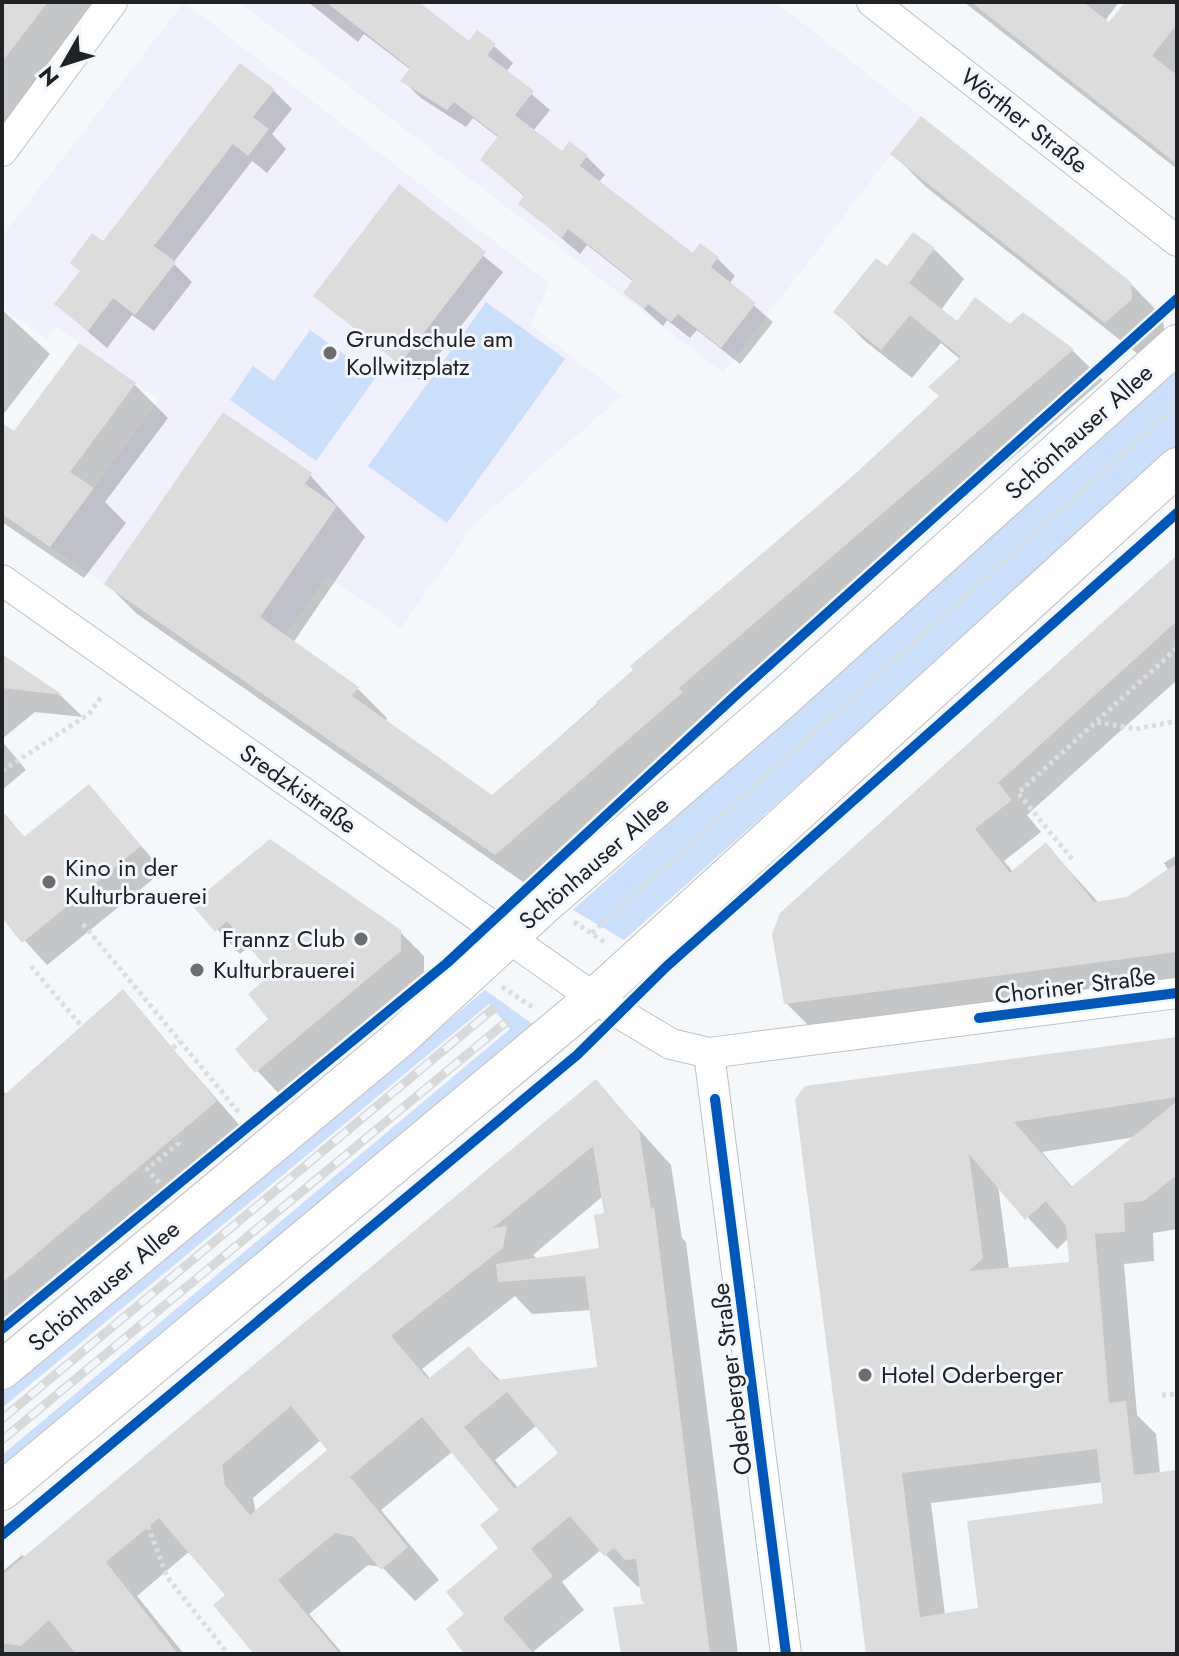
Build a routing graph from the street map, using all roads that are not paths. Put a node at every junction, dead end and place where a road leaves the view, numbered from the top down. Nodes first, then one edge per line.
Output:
1 (112, 2) edge
2 (872, 2) edge
3 (2, 151) edge
4 (1177, 241) edge
5 (1177, 344) edge
6 (1177, 467) edge
7 (2, 580) edge
8 (508, 938) junction
9 (1177, 993) edge
10 (594, 998) junction
11 (709, 1053) junction
12 (2, 1370) edge
13 (2, 1491) edge
14 (786, 1654) edge

1 - 3 street
2 - 4 street, Wörther Straße
5 - 8 main road, Schönhauser Allee
6 - 10 main road
7 - 8 street, Sredzkistraße
8 - 10 street, Sredzkistraße
8 - 12 main road, Schönhauser Allee
9 - 11 street, Choriner Straße
10 - 11 street, Choriner Straße
10 - 13 main road
11 - 14 street, Oderberger Straße

